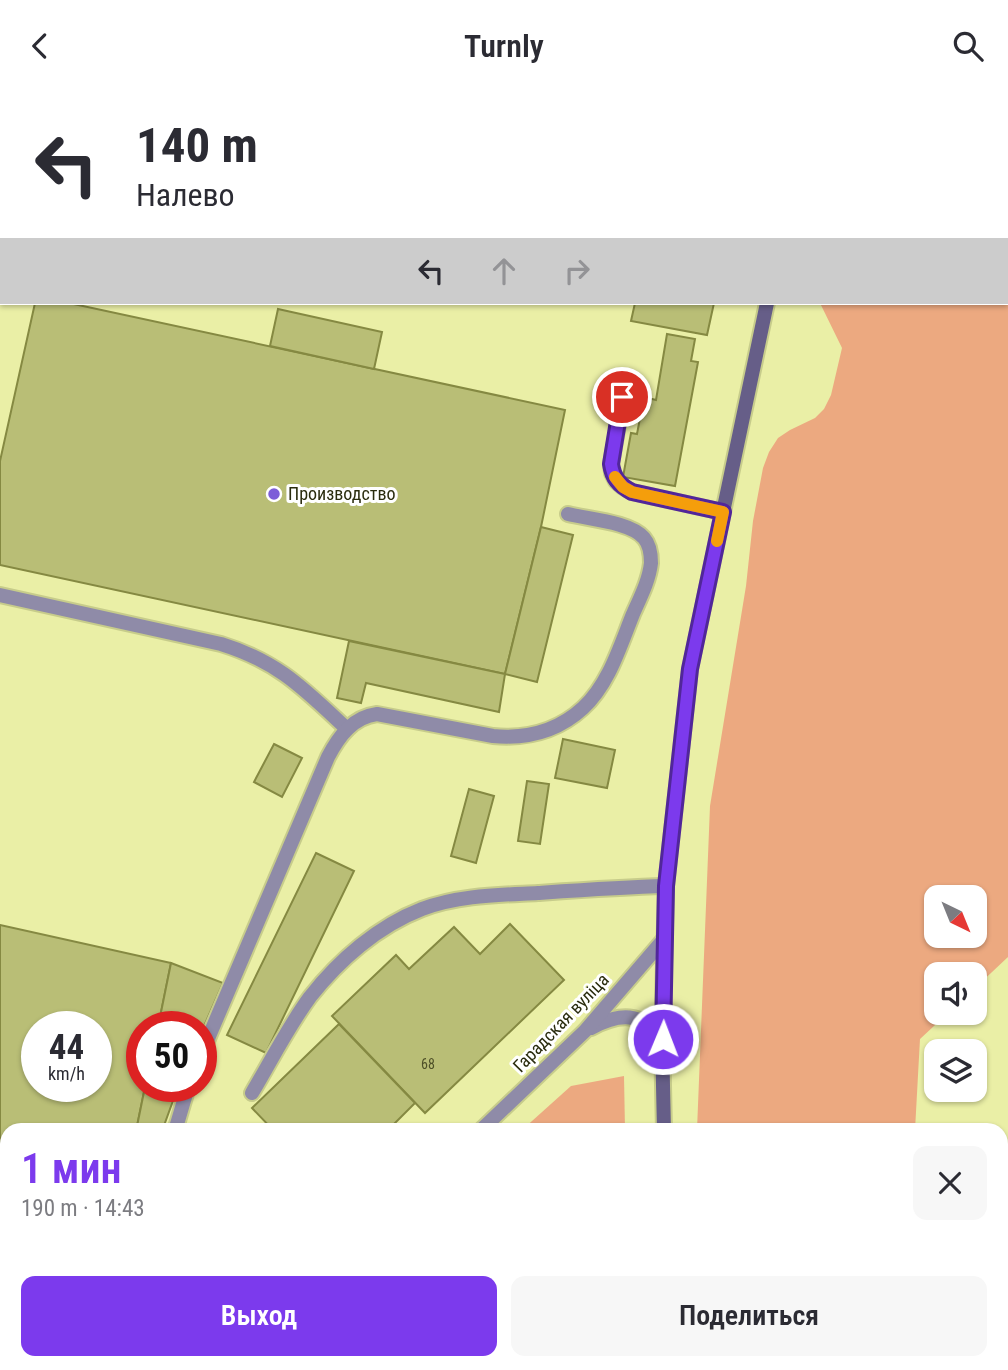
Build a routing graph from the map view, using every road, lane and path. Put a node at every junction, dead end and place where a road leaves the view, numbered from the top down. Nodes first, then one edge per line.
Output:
1 (767, 305) edge
2 (622, 397) dead end
3 (723, 512) junction
4 (568, 514) dead end
5 (0, 595) edge
6 (347, 729) junction
7 (666, 886) junction
8 (665, 938) junction
9 (217, 1017) edge
10 (585, 1031) junction
11 (663, 1039) junction
12 (252, 1093) dead end
13 (184, 1102) edge
14 (177, 1123) edge
15 (488, 1123) edge
16 (664, 1123) edge

1 - 3 main road
2 - 3 lane
3 - 7 main road
4 - 6 lane
5 - 6 lane
6 - 9 lane
7 - 8 main road
7 - 12 lane
8 - 10 lane, Гарадская вуліца
8 - 11 main road
10 - 11 lane
10 - 15 lane, Гарадская вуліца
11 - 16 main road
13 - 14 lane

